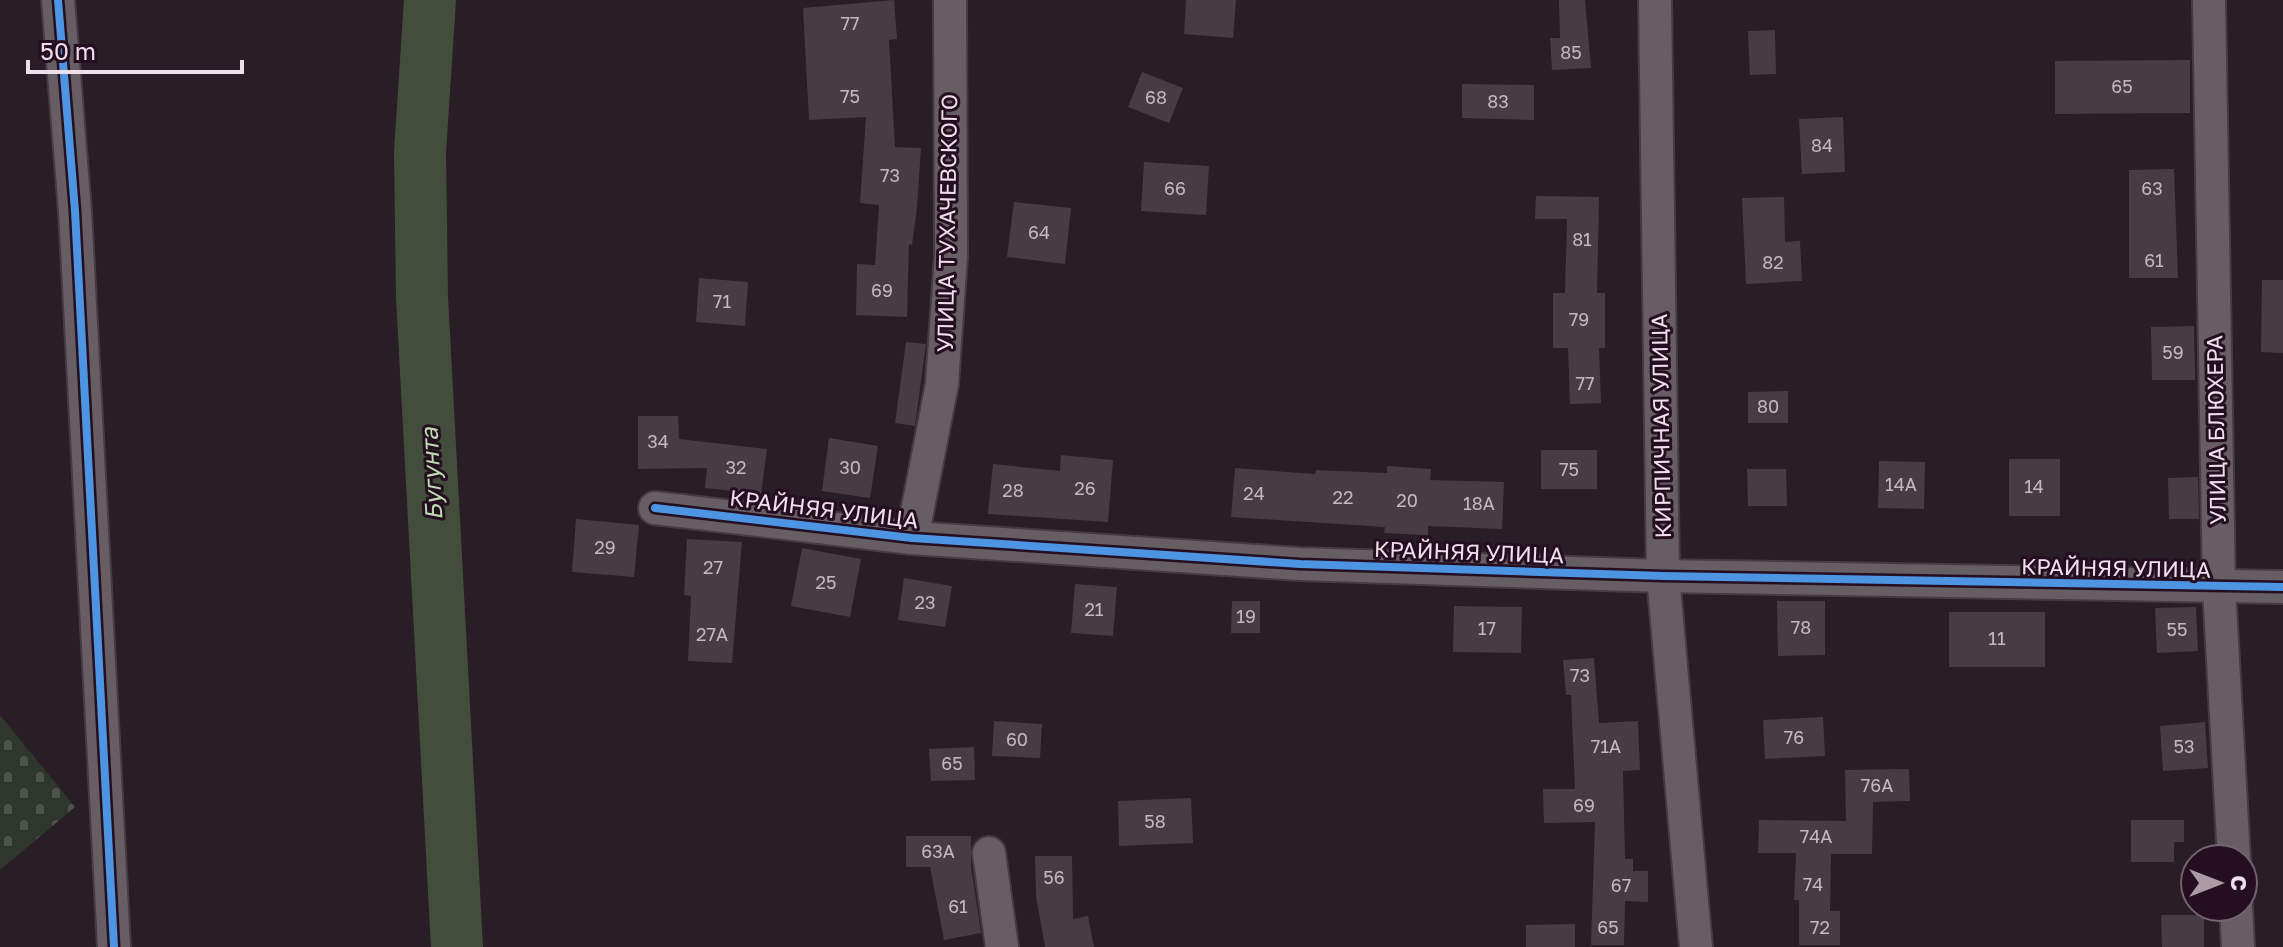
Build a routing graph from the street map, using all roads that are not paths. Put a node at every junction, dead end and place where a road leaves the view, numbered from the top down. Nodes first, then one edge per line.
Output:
1 (58, 0) edge
2 (950, 0) edge
3 (1655, 0) edge
4 (2209, 0) edge
5 (655, 508) dead end
6 (912, 538) junction
7 (1663, 576) junction
8 (2283, 587) edge
9 (2219, 588) junction
10 (2233, 843) edge
11 (989, 853) dead end
12 (2237, 923) edge
13 (114, 947) edge
14 (1002, 947) edge
15 (1696, 947) edge
16 (2238, 947) edge

1 - 13 street
2 - 6 street, УЛИЦА ТУХАЧЕВСКОГО
3 - 7 street, КИРПИЧНАЯ УЛИЦА
4 - 9 street, УЛИЦА БЛЮХЕРА
5 - 6 street, КРАЙНЯЯ УЛИЦА
6 - 7 street, КРАЙНЯЯ УЛИЦА
7 - 9 street, КРАЙНЯЯ УЛИЦА
7 - 15 street, КИРПИЧНАЯ УЛИЦА
8 - 9 street, КРАЙНЯЯ УЛИЦА
9 - 10 street, УЛИЦА БЛЮХЕРА
11 - 14 street
12 - 16 street

